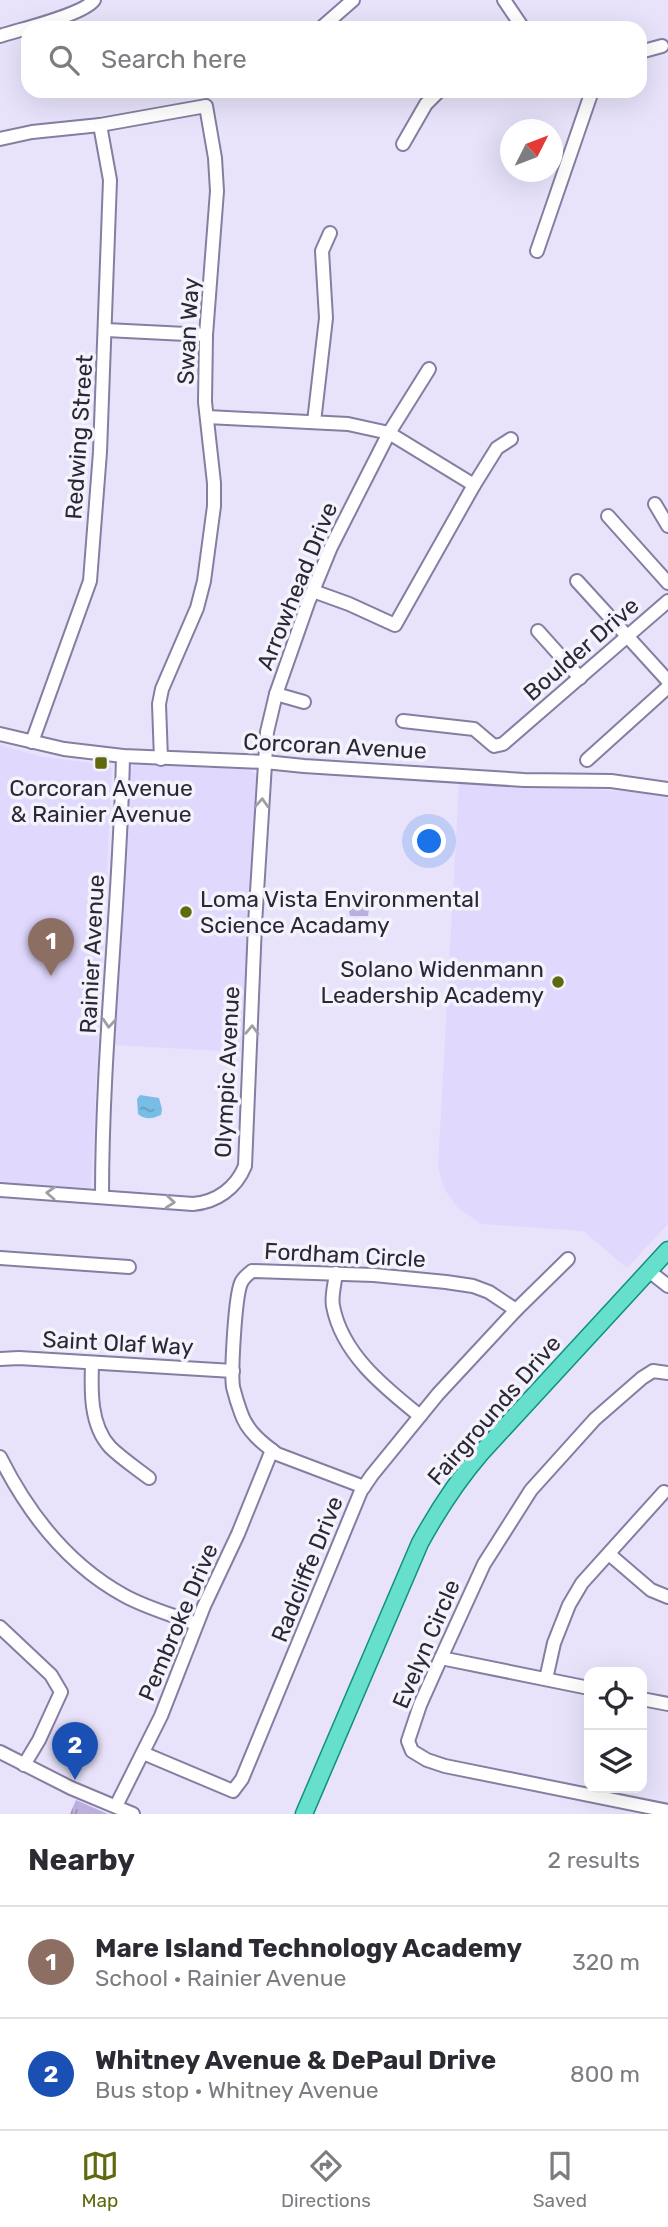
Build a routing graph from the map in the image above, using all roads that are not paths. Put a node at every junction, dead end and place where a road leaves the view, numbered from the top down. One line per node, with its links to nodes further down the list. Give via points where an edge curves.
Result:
1 (94, 0): 4 (street, via 85,8)
2 (353, 0): 5 (street)
3 (504, 0): 6 (street)
4 (47, 21)
5 (329, 21)
6 (515, 21)
7 (21, 29): 8 (street)
8 (0, 36)
9 (662, 46): 10 (street)
10 (647, 50)
11 (432, 98): 15 (street)
12 (590, 98): 17 (street)
13 (100, 125): 14 (street, Swan Way); 18 (street, Redwing Street, via 110,180); 19 (street, Swan Way, via 206,106 217,191)
14 (0, 139)
15 (403, 144)
16 (330, 233): 22 (street, via 322,251 326,318)
17 (537, 251)
18 (106, 330): 19 (street); 42 (street, Redwing Street, via 90,581)
19 (206, 335): 21 (street, Swan Way)
20 (429, 369): 23 (street, Arrowhead Drive)
21 (207, 417): 22 (street); 44 (street, Swan Way, via 214,483 212,527 197,608 162,689)
22 (314, 422): 23 (street)
23 (389, 433): 25 (street); 31 (street, Arrowhead Drive)
24 (511, 439): 25 (street, via 497,448)
25 (474, 485): 31 (street, via 395,625)
26 (655, 504): 28 (street)
27 (608, 516): 30 (street)
28 (668, 527)
29 (577, 581): 34 (street)
30 (668, 583)
31 (313, 591): 38 (street, Arrowhead Drive)
32 (668, 601): 34 (street, Boulder Drive)
33 (538, 631): 35 (street)
34 (627, 636): 35 (street, Boulder Drive); 36 (street)
35 (580, 678): 40 (street, Boulder Drive, via 503,744 494,746 474,729)
36 (668, 681)
37 (668, 687): 45 (street)
38 (276, 694): 39 (street); 46 (street, Arrowhead Drive)
39 (304, 702)
40 (402, 721)
41 (0, 734): 42 (street, Corcoran Avenue)
42 (32, 743): 43 (street, Corcoran Avenue)
43 (123, 757): 44 (street, Corcoran Avenue); 49 (street, Rainier Avenue, one-way to 49)
44 (161, 760): 46 (street, Corcoran Avenue)
45 (587, 760)
46 (265, 762): 47 (street, Corcoran Avenue, via 524,780 611,781); 49 (street, Olympic Avenue, one-way to 46, via 207,1203 232,1186 245,1166)
47 (668, 789)
48 (0, 1190): 49 (street, Olympic Avenue, one-way to 48)
49 (102, 1196)
50 (668, 1250): 54 (main road, Fairgrounds Drive)
51 (0, 1258): 53 (street)
52 (568, 1259): 57 (street, Radcliffe Drive)
53 (129, 1267)
54 (649, 1271): 56 (street); 84 (main road, Fairgrounds Drive, via 466,1470 442,1505 414,1555)
55 (335, 1273): 57 (street, Fordham Circle, via 473,1286); 60 (street, Fordham Circle, via 247,1274 237,1297); 62 (street, via 333,1304 345,1340 377,1379)
56 (668, 1286)
57 (516, 1310): 62 (street, Radcliffe Drive)
58 (0, 1359): 59 (street, Saint Olaf Way)
59 (92, 1364): 60 (street, Saint Olaf Way); 65 (street, via 91,1391 100,1432 110,1447)
60 (233, 1371): 63 (street, Fordham Circle, via 241,1416)
61 (668, 1373): 72 (street, Evelyn Circle, via 653,1371 642,1378 595,1419 531,1490 484,1564)
62 (420, 1416): 66 (street, Radcliffe Drive)
63 (272, 1450): 66 (street, Fordham Circle); 70 (street, Pembroke Drive)
64 (0, 1457): 70 (street, via 37,1521 93,1576 127,1597)
65 (149, 1478)
66 (364, 1487): 78 (street, Radcliffe Drive, via 242,1779 233,1791)
67 (664, 1492): 68 (street)
68 (609, 1554): 69 (street, via 642,1584); 73 (street, via 569,1605)
69 (668, 1597)
70 (196, 1624): 78 (street, Pembroke Drive)
71 (0, 1627): 79 (street, via 51,1675 61,1692)
72 (441, 1658): 73 (street); 81 (street, Evelyn Circle, via 408,1741 412,1751 445,1766)
73 (546, 1679): 74 (street)
74 (584, 1687)
75 (647, 1700): 76 (street)
76 (668, 1704)
77 (0, 1752): 79 (street)
78 (143, 1753): 80 (street, Pembroke Drive)
79 (24, 1765): 80 (street)
80 (116, 1806): 83 (street)
81 (630, 1809): 82 (street, Evelyn Circle)
82 (668, 1811)
83 (133, 1814)
84 (304, 1814)

